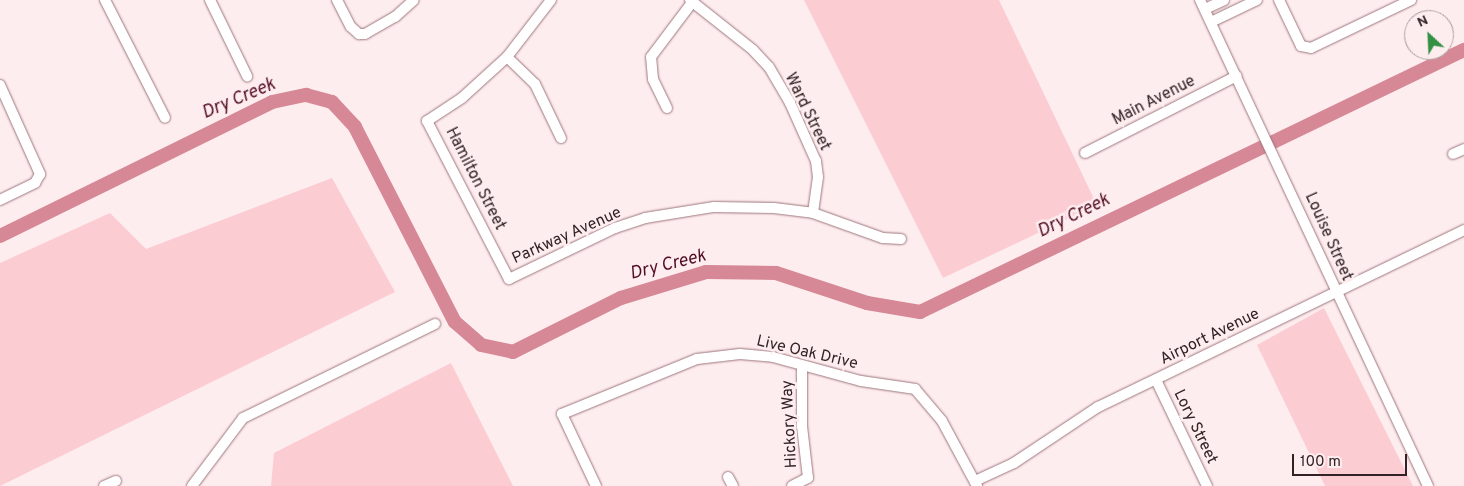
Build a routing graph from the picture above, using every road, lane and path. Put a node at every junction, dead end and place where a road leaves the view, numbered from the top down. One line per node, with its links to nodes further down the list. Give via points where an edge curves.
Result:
1 (105, 0): 19 (street)
2 (210, 0): 15 (street)
3 (337, 0): 4 (street, via 351,27 359,34 366,34 395,17)
4 (414, 0)
5 (551, 0): 14 (street)
6 (1224, 0): 12 (street)
7 (1256, 0): 13 (street)
8 (1279, 0): 11 (street, via 1301,46 1305,48 1311,48)
9 (1412, 0): 11 (street)
10 (692, 1): 18 (street, via 651,57 653,78); 25 (street, Ward Street, via 753,50 769,67 790,103 816,161 818,178)
11 (1392, 4)
12 (1202, 5): 13 (street, Louise Street)
13 (1211, 22): 16 (street, Louise Street)
14 (507, 57): 20 (street, via 535,84); 28 (street, Hamilton Street, via 462,98 427,120)
15 (247, 76)
16 (1237, 76): 22 (street, Main Avenue); 29 (street, Louise Street)
17 (0, 85): 24 (street, via 40,174 35,183)
18 (667, 108)
19 (165, 118)
20 (561, 138)
21 (1464, 149): 23 (street)
22 (1085, 153)
23 (1453, 154)
24 (0, 200)
25 (813, 213): 27 (street, Parkway Avenue, via 884,238); 28 (street, Parkway Avenue, via 733,206 645,218 615,228)
26 (1464, 230): 29 (street, Airport Avenue)
27 (901, 239)
28 (509, 279)
29 (1337, 292): 32 (street, Airport Avenue); 40 (street, Louise Street)
30 (435, 324): 36 (street, via 244,418)
31 (802, 367): 34 (street, Live Oak Drive, via 915,389 942,421); 37 (street, Live Oak Drive, via 773,357 740,354 697,359 562,414); 38 (street, Hickory Way, via 802,426 808,478)
32 (1156, 380): 34 (street, Airport Avenue, via 1098,407 1014,463); 39 (street, Lory Street)
33 (116, 480): 35 (street)
34 (976, 484)
35 (104, 486)
36 (192, 486)
37 (596, 486)
38 (792, 486)
39 (1207, 486)
40 (1428, 486)

